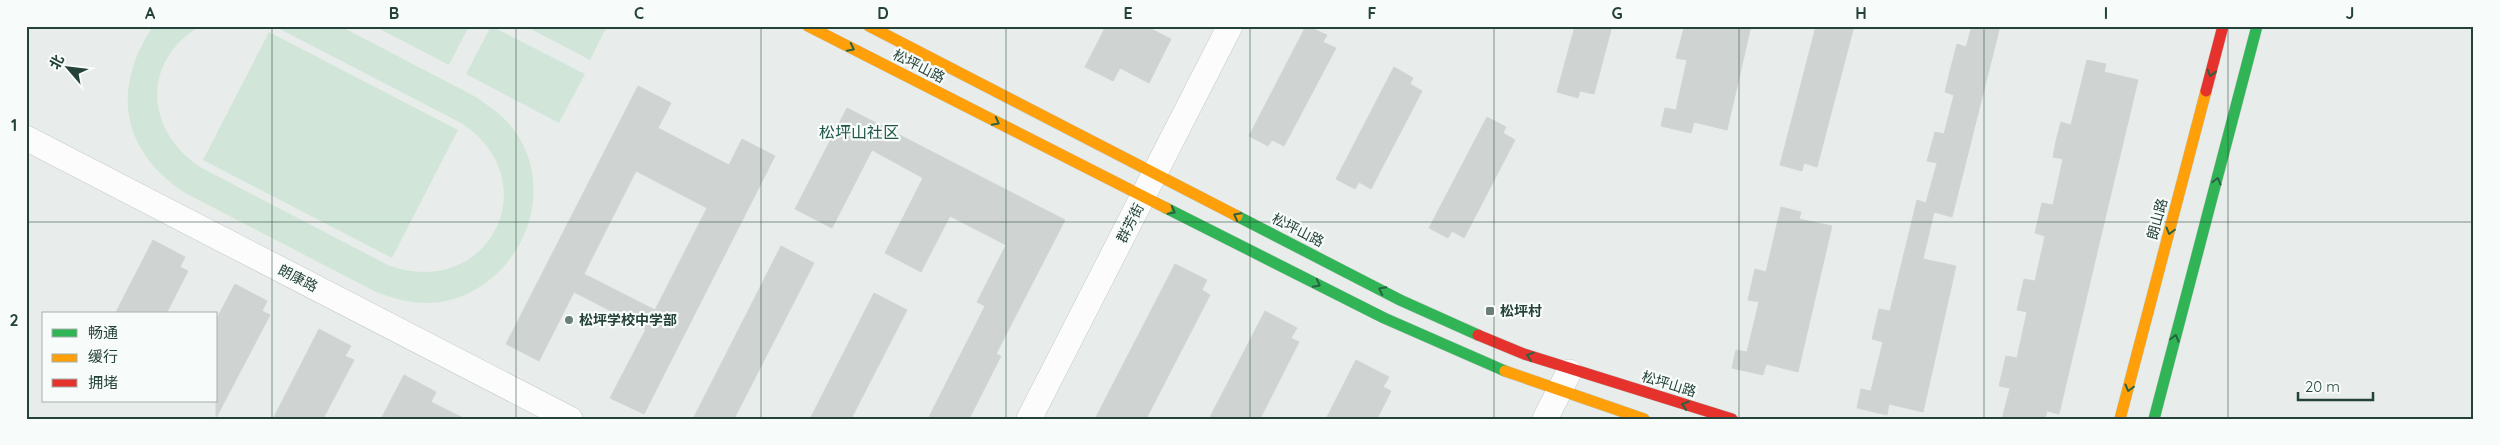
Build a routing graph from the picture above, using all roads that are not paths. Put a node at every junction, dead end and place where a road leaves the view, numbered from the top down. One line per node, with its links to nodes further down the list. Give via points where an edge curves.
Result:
1 (808, 26): 8 (street, 松坪山路, one-way to 8)
2 (869, 26): 7 (street, 松坪山路)
3 (1230, 26): 7 (street, 群芳街)
4 (2223, 26): 15 (street, 朗山路, one-way to 15)
5 (2257, 26): 16 (street, one-way to 5)
6 (26, 138): 10 (street, 朗康路)
7 (1155, 174): 8 (street, 群芳街); 9 (street, 松坪山路, one-way to 7, via 1416,308)
8 (1143, 196): 9 (street, 松坪山路, one-way to 9, via 1452,351); 11 (street, 群芳街)
9 (1565, 380): 12 (street); 13 (street, 松坪山路); 14 (street, 松坪山路, one-way to 9)
10 (570, 419)
11 (1029, 419)
12 (1545, 419)
13 (1644, 419)
14 (1732, 419)
15 (2120, 419)
16 (2154, 419)

